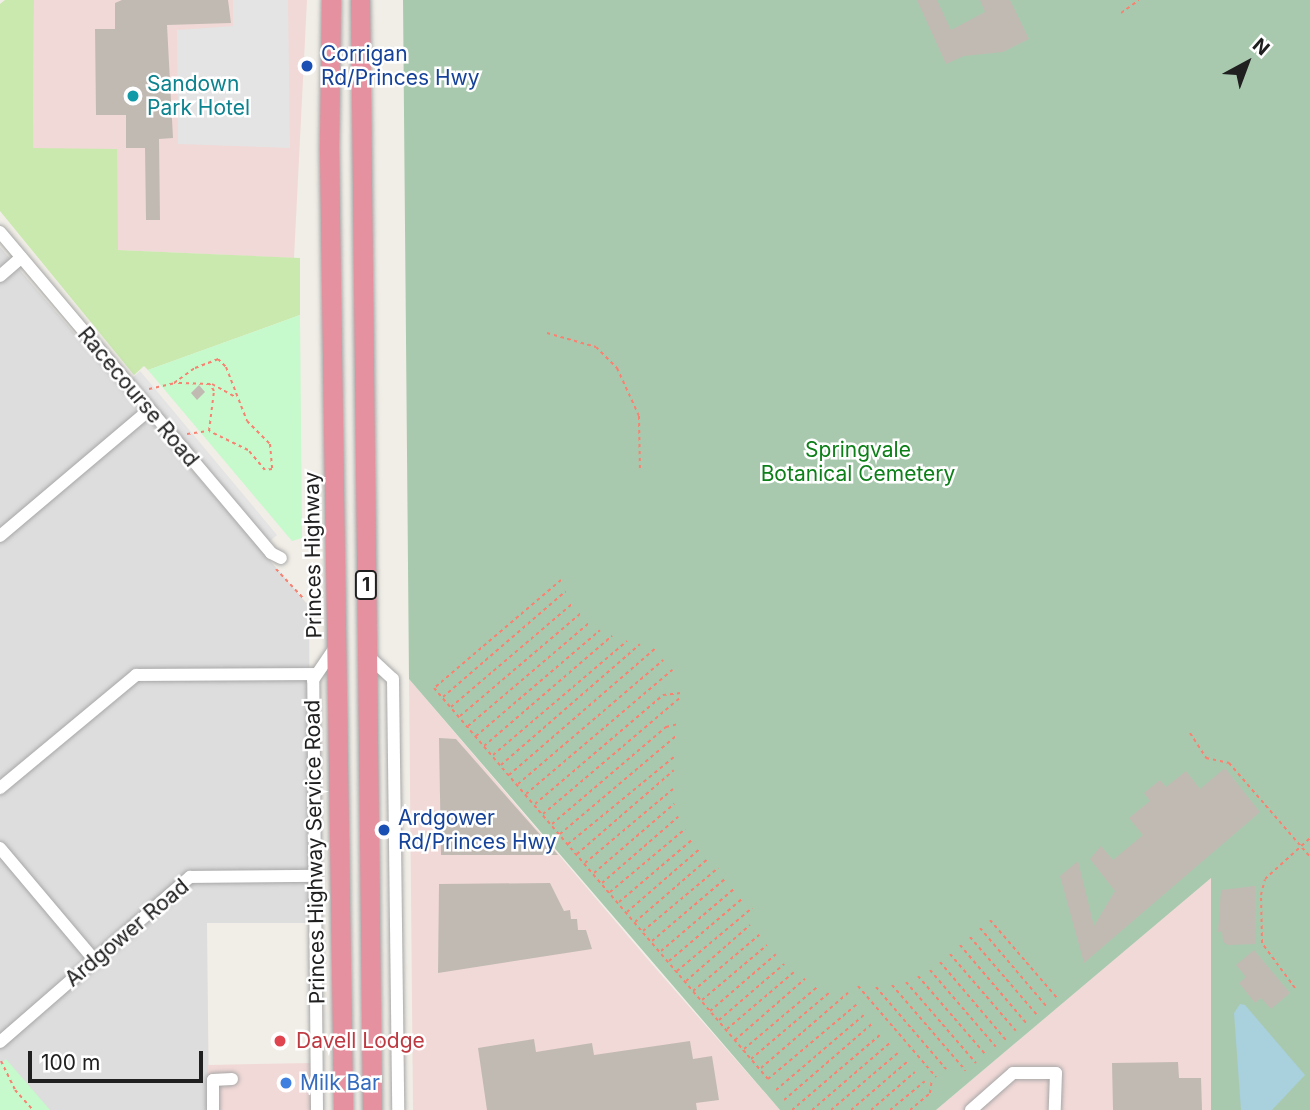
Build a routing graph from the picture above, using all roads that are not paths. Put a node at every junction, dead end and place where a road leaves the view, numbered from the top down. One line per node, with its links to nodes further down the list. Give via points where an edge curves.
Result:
1 (331, 0): 9 (highway, Princes Highway / 1)
2 (360, 0): 10 (highway, 1)
3 (0, 232): 4 (street, Racecourse Road)
4 (21, 258): 5 (street); 6 (street, Racecourse Road)
5 (0, 276)
6 (149, 410): 7 (street); 8 (street, Racecourse Road)
7 (0, 536)
8 (276, 560)
9 (337, 644): 11 (street, Princes Highway Service Road); 20 (highway, Princes Highway / 1)
10 (367, 655): 21 (highway, 1); 22 (street, via 393,679)
11 (314, 674): 12 (street, via 136,676); 14 (street, Princes Highway Service Road)
12 (0, 788)
13 (0, 848): 15 (street)
14 (316, 876): 15 (street, Ardgower Road, via 190,877); 19 (street, Princes Highway Service Road)
15 (95, 961): 16 (street, Ardgower Road)
16 (0, 1042)
17 (232, 1079): 18 (street, via 213,1080)
18 (213, 1110)
19 (317, 1110)
20 (343, 1110)
21 (372, 1110)
22 (398, 1110)
23 (971, 1110): 24 (street, via 1013,1073 1056,1073)
24 (1055, 1110)

